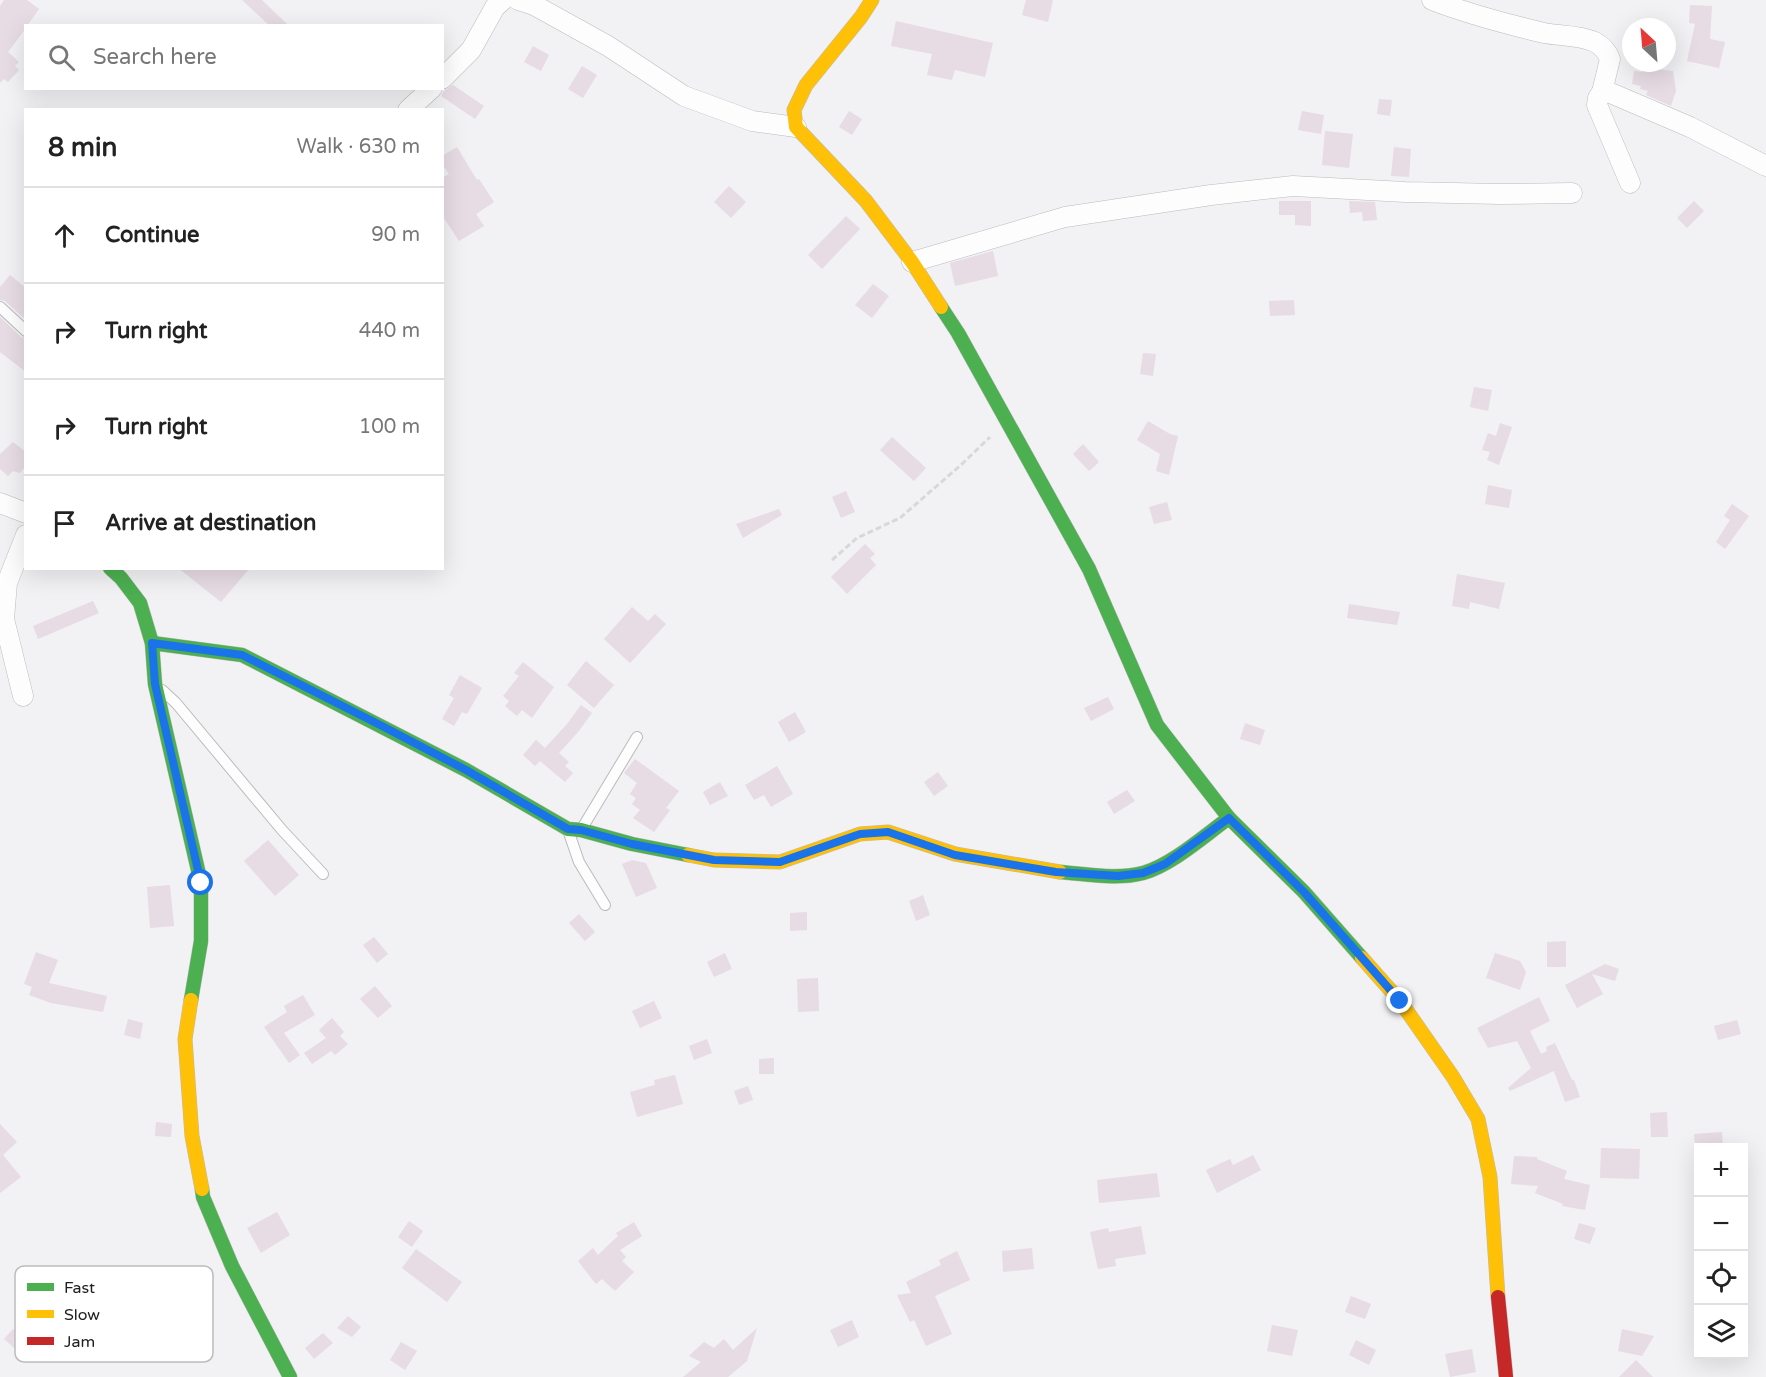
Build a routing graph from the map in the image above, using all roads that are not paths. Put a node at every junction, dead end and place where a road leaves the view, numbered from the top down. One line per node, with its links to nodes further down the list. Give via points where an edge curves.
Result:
1 (503, 0): 5 (street, via 471,50)
2 (518, 0): 9 (street, via 608,46 684,96 752,121)
3 (872, 0): 9 (street, via 806,85 794,110)
4 (1432, 0): 7 (street, via 1497,21 1597,43 1610,59)
5 (444, 77)
6 (430, 90): 8 (street)
7 (1602, 92): 10 (street, via 1690,127); 11 (street, via 1597,105)
8 (410, 108)
9 (796, 127): 13 (street, via 866,201)
10 (1766, 166)
11 (1630, 183)
12 (1572, 193): 13 (street, via 1405,192 1293,186 1065,217)
13 (912, 262): 24 (street, via 958,333 1089,569 1157,725)
14 (0, 307): 15 (lane)
15 (24, 329)
16 (0, 503): 17 (street)
17 (24, 512)
18 (24, 540): 22 (street, via 7,583 4,619)
19 (112, 570): 20 (street, via 140,603)
20 (152, 643): 21 (street); 25 (street, via 242,655)
21 (155, 684): 26 (lane, via 176,703); 28 (street, via 201,883 201,941 185,1040 192,1136 203,1197 232,1266)
22 (24, 696)
23 (637, 737): 25 (lane)
24 (1229, 818): 25 (street, via 1165,864 1143,873 1118,876 1056,872 955,855 888,832 860,834 780,862 714,860); 29 (street, via 1304,892 1400,1001 1478,1119 1490,1177)
25 (574, 830): 27 (lane, via 579,862)
26 (323, 874)
27 (605, 905)
28 (290, 1377)
29 (1506, 1377)

